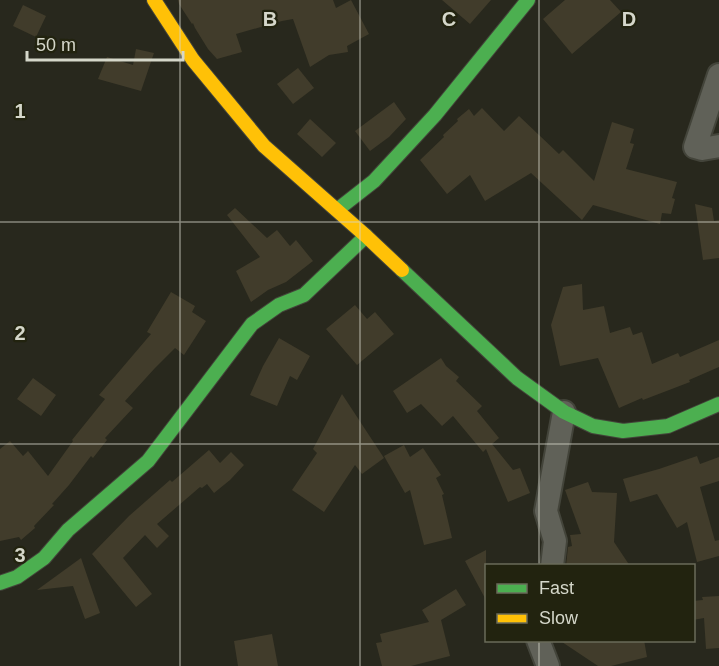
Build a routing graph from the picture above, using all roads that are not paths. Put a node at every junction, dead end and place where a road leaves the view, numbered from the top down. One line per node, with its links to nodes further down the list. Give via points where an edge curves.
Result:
1 (154, 0): 5 (street, via 193,60 264,146)
2 (528, 0): 5 (street, via 435,115 374,181)
3 (719, 75): 4 (street, via 695,147)
4 (719, 146)
5 (337, 210): 6 (street)
6 (366, 236): 8 (street, via 517,378); 10 (street, via 304,295 279,305 252,324 148,460 68,530 44,558 17,577)
7 (719, 404): 8 (street, via 668,426 623,431 593,426)
8 (564, 412): 9 (street, via 546,511 555,540)
9 (552, 564)
10 (0, 583)
11 (539, 642): 12 (street)
12 (548, 666)

